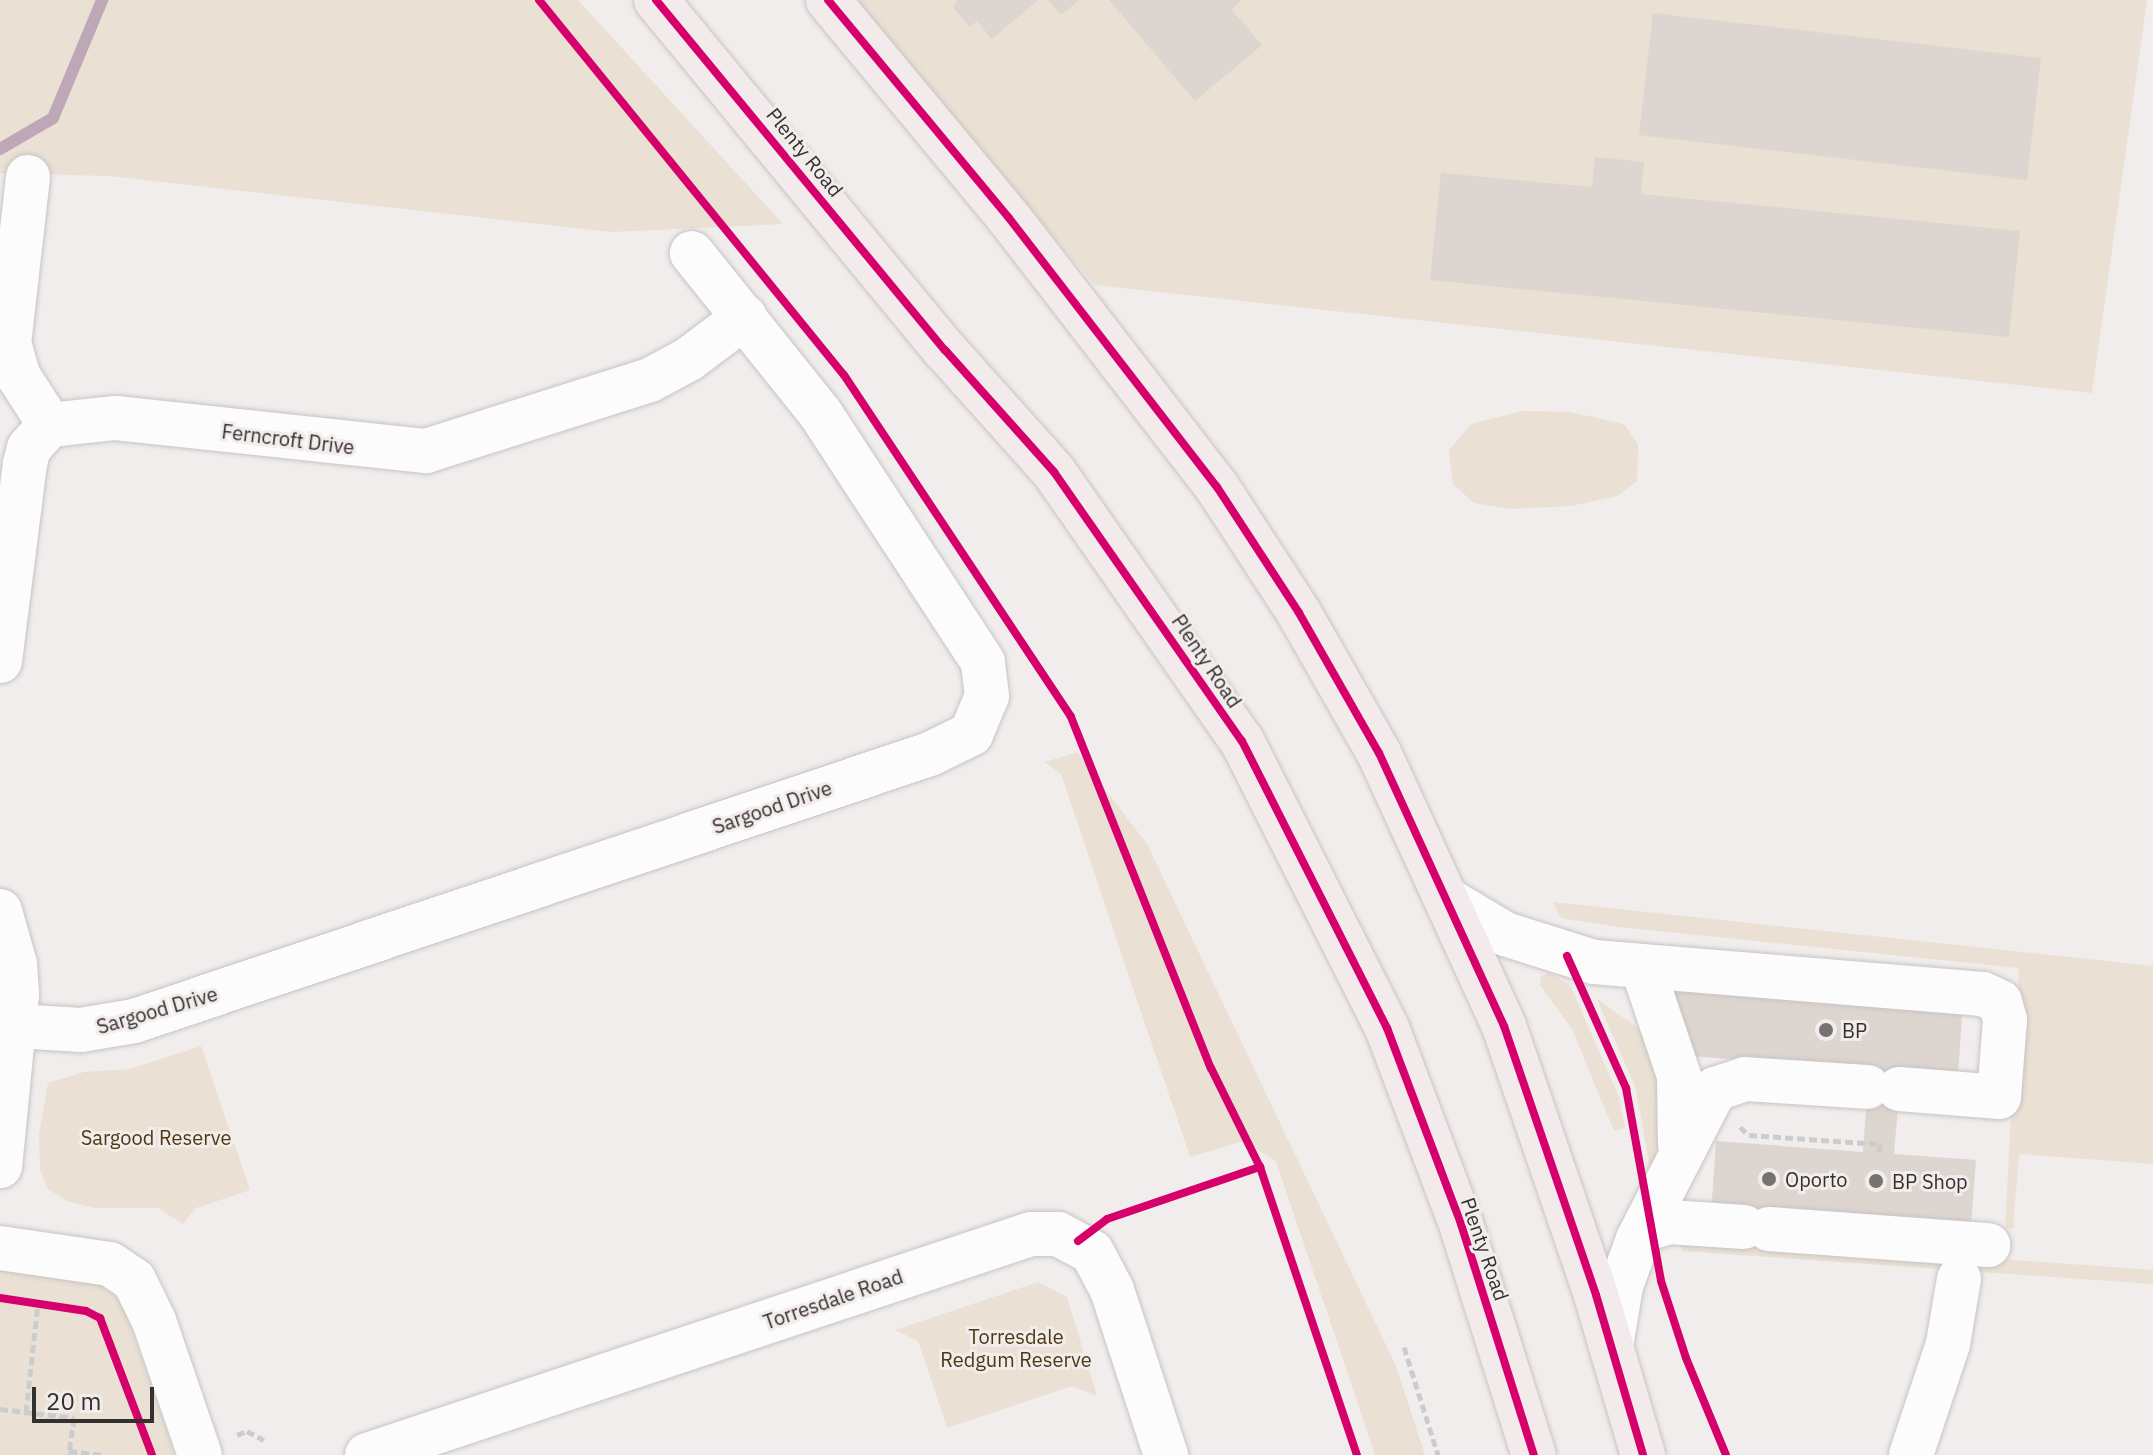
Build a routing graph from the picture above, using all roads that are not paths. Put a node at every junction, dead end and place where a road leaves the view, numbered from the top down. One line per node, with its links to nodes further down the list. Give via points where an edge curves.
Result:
1 (656, 0): 23 (highway, Plenty Road, via 945,350 1054,472 1242,741 1387,1028 1461,1224)
2 (828, 0): 8 (highway, via 1009,218 1217,487 1299,613 1379,753)
3 (28, 177): 6 (street, via 9,343 19,377)
4 (692, 253): 5 (street, Sargood Drive)
5 (745, 317): 6 (street, Ferncroft Drive, via 650,380 426,451 116,418); 11 (street, Sargood Drive, via 820,413 983,662 987,696 971,734 930,754 134,1021 81,1030)
6 (50, 425): 7 (street, via 29,448 25,464)
7 (0, 661)
8 (1450, 901): 10 (street, via 1535,946); 18 (highway, via 1509,1040)
9 (0, 911): 11 (street, via 15,964)
10 (1643, 969): 13 (street, via 1679,1076 1682,1131); 13 (street, via 1989,995 2004,1014 1999,1097 1732,1080 1715,1089)
11 (16, 1026): 12 (street)
12 (0, 1166)
13 (1675, 1166): 14 (street)
14 (1643, 1230): 15 (street, via 1669,1222); 18 (street, via 1621,1286)
15 (1988, 1245)
16 (0, 1248): 20 (street, via 110,1264 134,1280 154,1321)
17 (1959, 1279): 19 (street, via 1948,1344)
18 (1611, 1346): 24 (highway)
19 (1908, 1450)
20 (200, 1455)
21 (367, 1455): 22 (street, Torresdale Road, via 1031,1234 1058,1234 1092,1252 1112,1290)
22 (1166, 1455)
23 (1534, 1455)
24 (1643, 1455)

